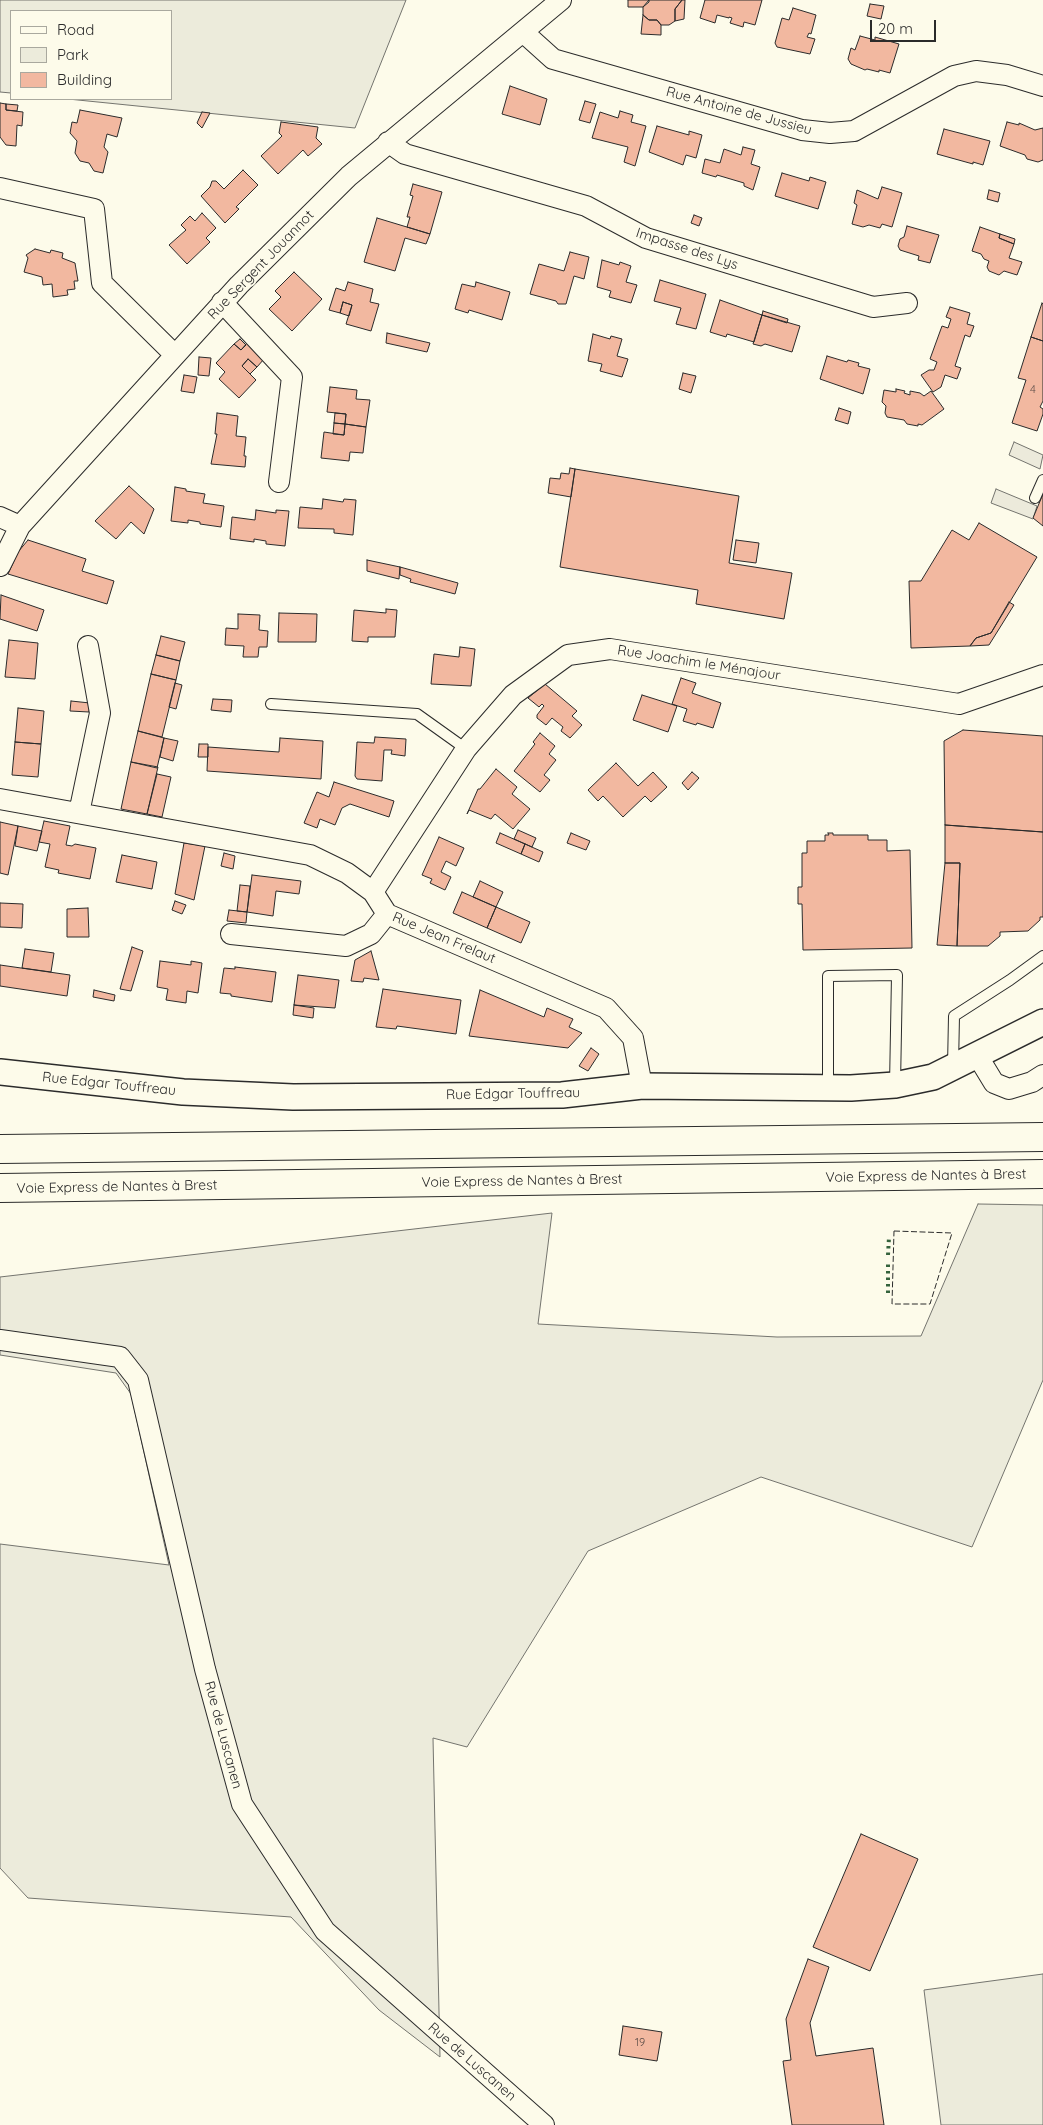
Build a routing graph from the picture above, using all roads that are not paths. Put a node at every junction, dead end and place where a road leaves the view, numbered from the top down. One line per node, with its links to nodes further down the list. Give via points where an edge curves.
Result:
1 (561, 0): 2 (street, Rue Sergent Jouannot)
2 (523, 32): 3 (street, Rue Antoine de Jussieu, via 553,59 802,130 854,131 954,76 976,71 1007,75); 4 (street, Rue Sergent Jouannot)
3 (1043, 86)
4 (388, 142): 6 (street, Rue Sergent Jouannot, via 349,176); 7 (street, Impasse des Lys, via 405,154 586,206 646,238 873,307)
5 (0, 188): 8 (street, via 94,209 102,283)
6 (222, 302): 8 (street, Rue Sergent Jouannot); 10 (street, via 292,377)
7 (907, 303)
8 (175, 355): 13 (street, Rue Sergent Jouannot)
9 (1043, 480): 11 (lane)
10 (279, 482)
11 (1034, 498)
12 (0, 516): 13 (street)
13 (20, 526): 14 (street, Rue Sergent Jouannot)
14 (0, 566)
15 (88, 646): 20 (street, via 100,713)
16 (1043, 675): 18 (street, Rue Joachim le Ménajour, via 959,704 610,649 568,655 513,694)
17 (271, 704): 18 (lane, via 417,714)
18 (466, 749): 21 (street, Rue Joachim le Ménajour)
19 (0, 799): 20 (street, Rue Jean Frelaut)
20 (79, 813): 21 (street, Rue Jean Frelaut, via 310,855 347,873)
21 (373, 892): 22 (street, Rue Jean Frelaut)
22 (387, 914): 23 (street, via 371,934 346,946); 31 (street, Rue Jean Frelaut, via 606,1008 633,1038)
23 (231, 934)
24 (1043, 956): 27 (lane, via 954,1016)
25 (1043, 1022): 26 (street, Rue Edgar Touffreau)
26 (977, 1055): 27 (street, Rue Edgar Touffreau); 29 (street, via 994,1083 1009,1088 1032,1082)
27 (953, 1067): 30 (street, Rue Edgar Touffreau, via 933,1077)
28 (0, 1072): 31 (street, Rue Edgar Touffreau, via 183,1092 293,1097 562,1095)
29 (1043, 1075)
30 (895, 1085): 32 (street, Rue Edgar Touffreau); 32 (lane, via 897,975 828,976)
31 (642, 1086): 32 (street, Rue Edgar Touffreau)
32 (828, 1087)
33 (1043, 1137): 34 (highway)
34 (0, 1148)
35 (1043, 1174): 36 (highway, Voie Express de Nantes à Brest)
36 (0, 1188)
37 (0, 1340): 38 (street, Rue de Luscanen, via 120,1357 138,1380 205,1669 242,1804 325,1931)
38 (544, 2125)

